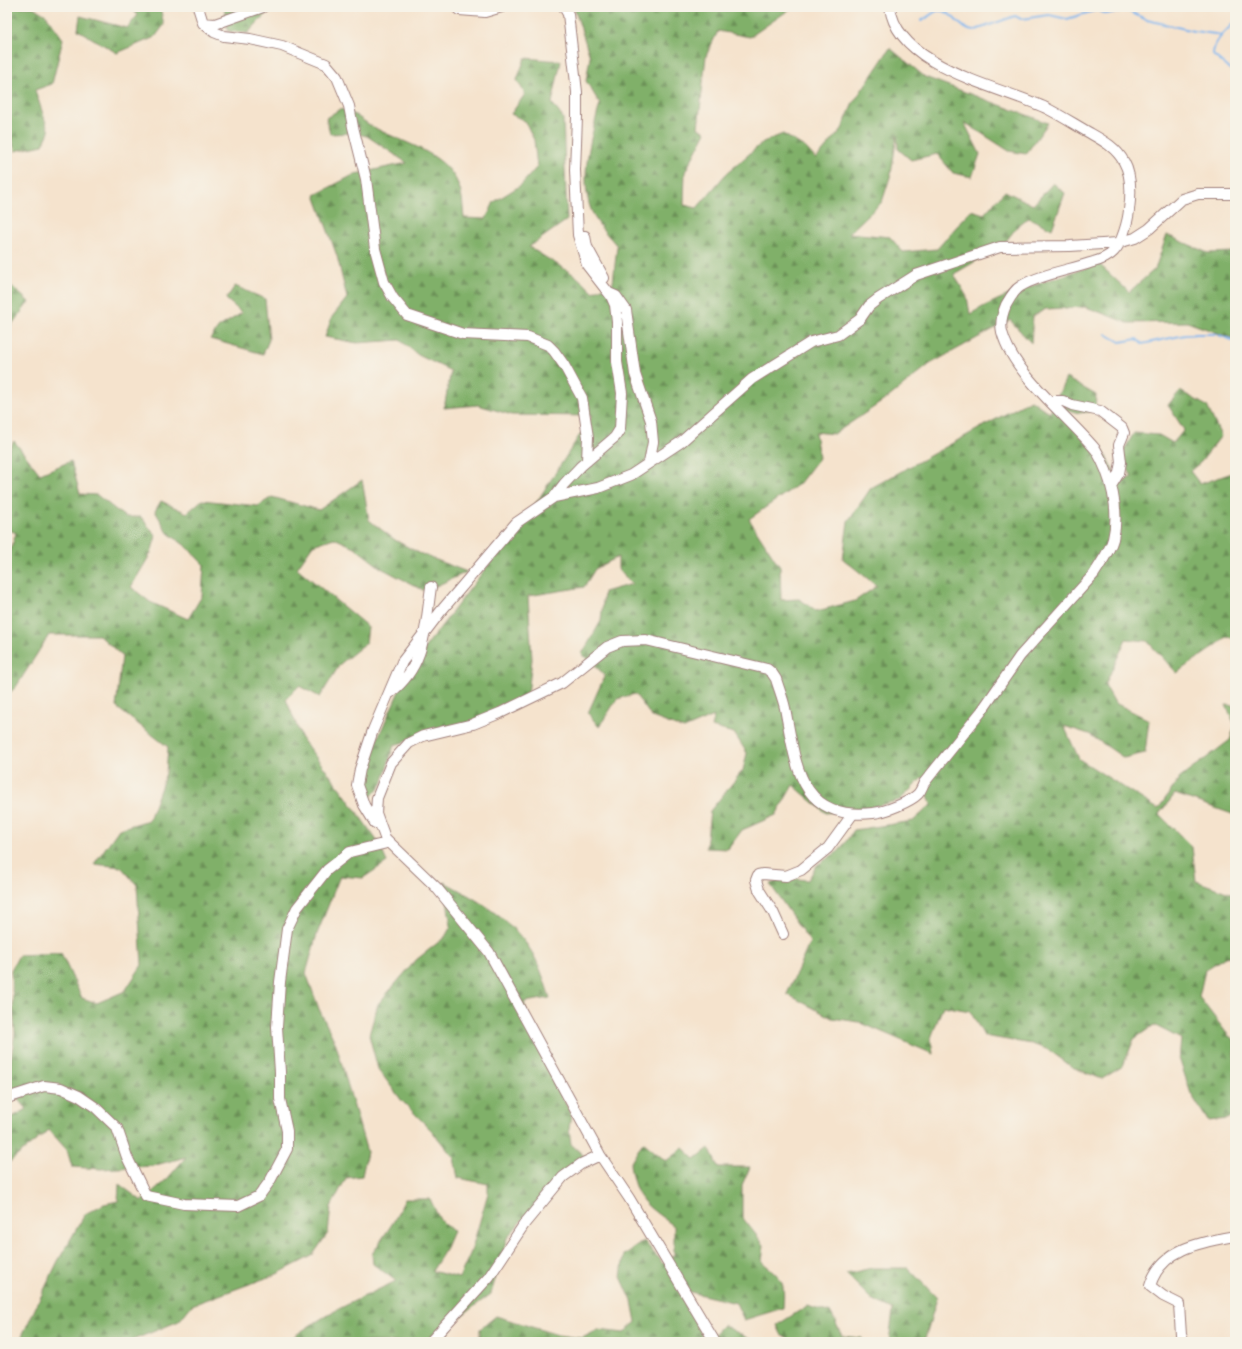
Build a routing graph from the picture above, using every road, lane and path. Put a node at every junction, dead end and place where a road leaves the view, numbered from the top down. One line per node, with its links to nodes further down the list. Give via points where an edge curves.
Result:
1 (198, 7): 7 (street)
2 (263, 7): 7 (street, via 215,24)
3 (456, 7): 4 (street, via 459,10 485,12)
4 (502, 7)
5 (890, 7): 9 (street, via 902,34 940,66 1046,108 1112,147 1125,164 1130,181 1129,216)
6 (567, 9): 10 (street, via 577,92 574,170 578,235 587,265)
7 (203, 22): 12 (street, via 214,32 224,36 250,38 282,46 326,64 332,69 349,106 366,179 374,249 384,282 393,298 407,315 463,334 528,337 548,345 564,365 582,398 588,437)
8 (1235, 194): 9 (street, via 1198,194 1182,199 1149,229 1135,238)
9 (1118, 243): 11 (street, via 1114,251 1099,261 1019,286 1005,308 1001,330 1006,342 1015,358); 13 (street, via 1000,247 916,275 878,299 869,306 860,319 838,335 811,342 752,378 681,442)
10 (612, 295): 12 (street, via 617,322 617,362 622,393 620,429 608,444); 13 (street, via 626,310 635,374 650,415 653,442)
11 (1050, 401): 14 (street, via 1096,450); 14 (street, via 1064,401 1100,411 1122,428 1124,433 1119,445 1119,473)
12 (587, 461): 15 (street)
13 (649, 463): 15 (street, via 630,475 598,488)
14 (1111, 486): 18 (street, via 1115,517 1113,541 1094,574 1020,656 918,794 892,808)
15 (554, 497): 17 (street, via 516,523 441,611)
16 (431, 587): 17 (street)
17 (422, 638): 19 (street, via 402,662 373,730 357,785 364,805)
18 (852, 815): 19 (street, via 819,803 804,785 776,679 772,673 755,666 664,644 631,639 603,649 562,683 500,713 473,724 423,736 409,743 391,763 377,798 376,813); 20 (street, via 828,848 801,870 786,876 758,876 756,880 759,890)
19 (388, 843): 21 (street, via 350,852 327,870 297,908 289,924 276,1027 280,1099 287,1131 287,1149 279,1167 259,1196 238,1206 184,1204 146,1196 127,1157 117,1128 95,1107 61,1088 44,1086); 22 (street, via 436,887 490,952)
20 (784, 934)
21 (7, 1098)
22 (600, 1155): 24 (street, via 563,1177 526,1223 489,1277); 25 (street, via 629,1198)
23 (1235, 1236): 26 (street, via 1187,1246 1165,1261 1152,1280 1150,1286 1179,1304 1181,1335)
24 (430, 1342)
25 (715, 1342)
26 (1184, 1342)

